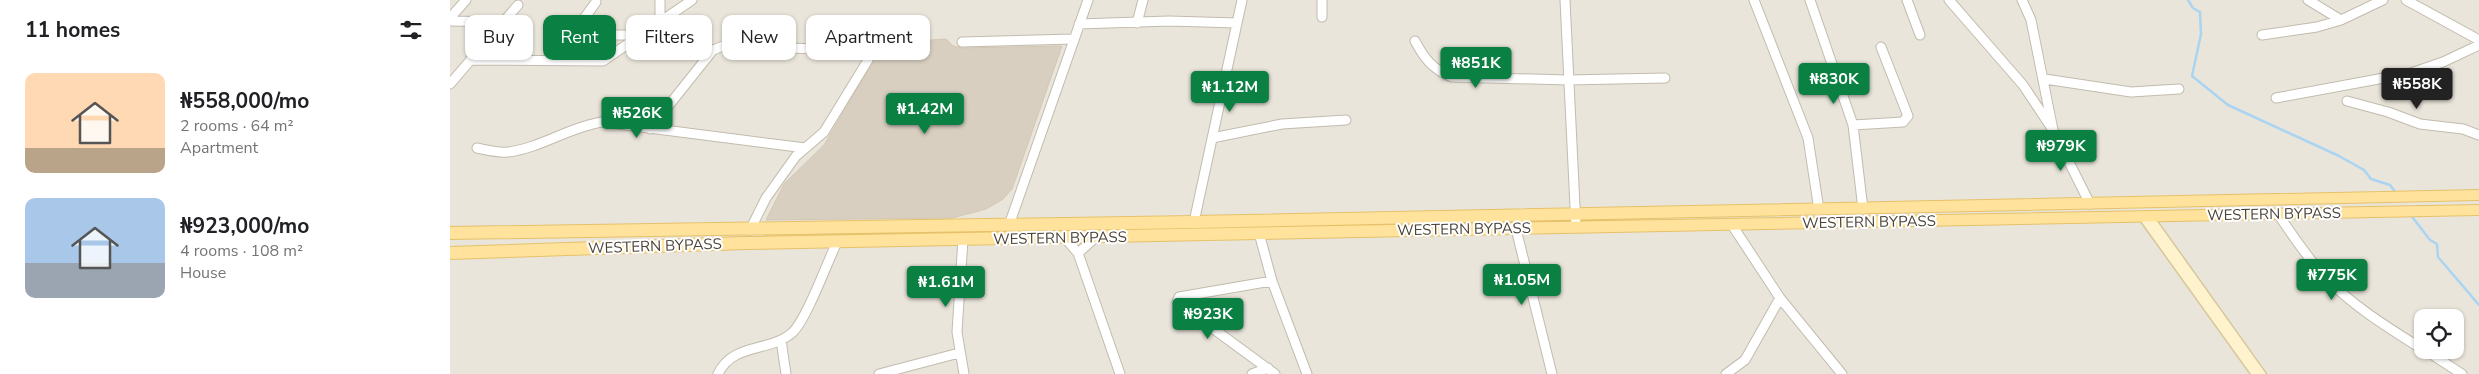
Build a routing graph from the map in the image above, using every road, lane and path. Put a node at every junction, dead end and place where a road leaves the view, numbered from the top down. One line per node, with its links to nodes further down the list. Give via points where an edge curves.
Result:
1 (466, 0): 23 (street)
2 (660, 0): 20 (street)
3 (692, 0): 21 (street)
4 (1088, 0): 28 (street)
5 (1143, 0): 26 (street)
6 (1242, 0): 27 (street)
7 (1322, 0): 22 (street)
8 (1565, 0): 42 (street)
9 (1754, 0): 58 (street, via 1808,138)
10 (1810, 0): 48 (street)
11 (1907, 0): 30 (street)
12 (1949, 0): 50 (street, via 2023,85)
13 (2022, 0): 41 (street, via 2031,20)
14 (2308, 0): 24 (street)
15 (2383, 0): 24 (street)
16 (2406, 0): 33 (street)
17 (596, 2): 29 (street, via 572,34)
18 (518, 5): 19 (street)
19 (510, 15)
20 (660, 15)
21 (669, 15)
22 (1322, 17)
23 (450, 20): 25 (street)
24 (2341, 20): 31 (street)
25 (465, 21)
26 (1137, 23): 27 (street); 28 (street)
27 (1237, 23): 52 (street)
28 (1079, 24): 32 (street)
29 (626, 35)
30 (1920, 35)
31 (2262, 35)
32 (1074, 39): 35 (street); 65 (street)
33 (2479, 40)
34 (1415, 41): 42 (street, via 1427,63 1452,77)
35 (962, 42)
36 (626, 45): 39 (street, via 599,62)
37 (2479, 45): 45 (street, via 2411,73)
38 (1881, 47): 48 (street, via 1908,116 1902,122)
39 (470, 60): 43 (street)
40 (1666, 78): 42 (street)
41 (2045, 79): 44 (street, via 2131,92); 50 (street)
42 (1568, 80): 62 (street)
43 (450, 84)
44 (2179, 89)
45 (2276, 98)
46 (2347, 101): 51 (street, via 2420,124 2463,128)
47 (1346, 120): 52 (street, via 1282,124)
48 (1853, 125): 57 (street)
49 (650, 129): 53 (street, via 588,123 509,152); 54 (street); 54 (street, via 713,50 723,46 845,49 865,54 868,60 854,86 824,132)
50 (2053, 130): 56 (street)
51 (2479, 135)
52 (1212, 138): 63 (street)
53 (477, 148)
54 (805, 148): 67 (street, via 766,198)
55 (2479, 195): 56 (main road, WESTERN BYPASS)
56 (2090, 204): 57 (main road, WESTERN BYPASS)
57 (1863, 209): 58 (main road, WESTERN BYPASS)
58 (1819, 210): 62 (main road, WESTERN BYPASS)
59 (2479, 210): 60 (main road, WESTERN BYPASS)
60 (2278, 214): 61 (main road, WESTERN BYPASS); 79 (street, via 2335,287)
61 (2146, 217): 64 (main road, WESTERN BYPASS); 83 (street)
62 (1575, 221): 63 (main road, WESTERN BYPASS); 64 (main road, WESTERN BYPASS); 66 (main road, WESTERN BYPASS)
63 (1194, 222): 65 (main road, WESTERN BYPASS)
64 (1732, 224): 77 (street)
65 (1009, 225): 67 (main road, WESTERN BYPASS)
66 (1516, 229): 69 (main road, WESTERN BYPASS); 91 (street)
67 (750, 230): 68 (main road, WESTERN BYPASS)
68 (450, 233)
69 (1259, 233): 71 (main road, WESTERN BYPASS); 76 (street)
70 (1065, 238): 71 (main road, WESTERN BYPASS); 72 (main road, WESTERN BYPASS); 75 (street)
71 (1095, 238): 75 (street)
72 (963, 239): 73 (main road, WESTERN BYPASS); 80 (street, via 957,332)
73 (837, 242): 74 (main road, WESTERN BYPASS); 78 (street, via 799,324)
74 (450, 253)
75 (1078, 253): 88 (street)
76 (1272, 282): 82 (street, via 1179,297 1177,302); 90 (street)
77 (1780, 298): 92 (street, via 1745,360); 93 (street)
78 (781, 340): 84 (street, via 733,354 725,359); 85 (street)
79 (2414, 342)
80 (959, 353): 86 (street); 87 (street)
81 (2439, 359): 94 (street)
82 (1271, 371): 89 (street)
83 (2256, 373)
84 (718, 374)
85 (786, 374)
86 (879, 374)
87 (964, 374)
88 (1120, 374)
89 (1252, 374)
90 (1307, 374)
91 (1552, 374)
92 (1729, 374)
93 (1842, 374)
94 (2462, 374)

